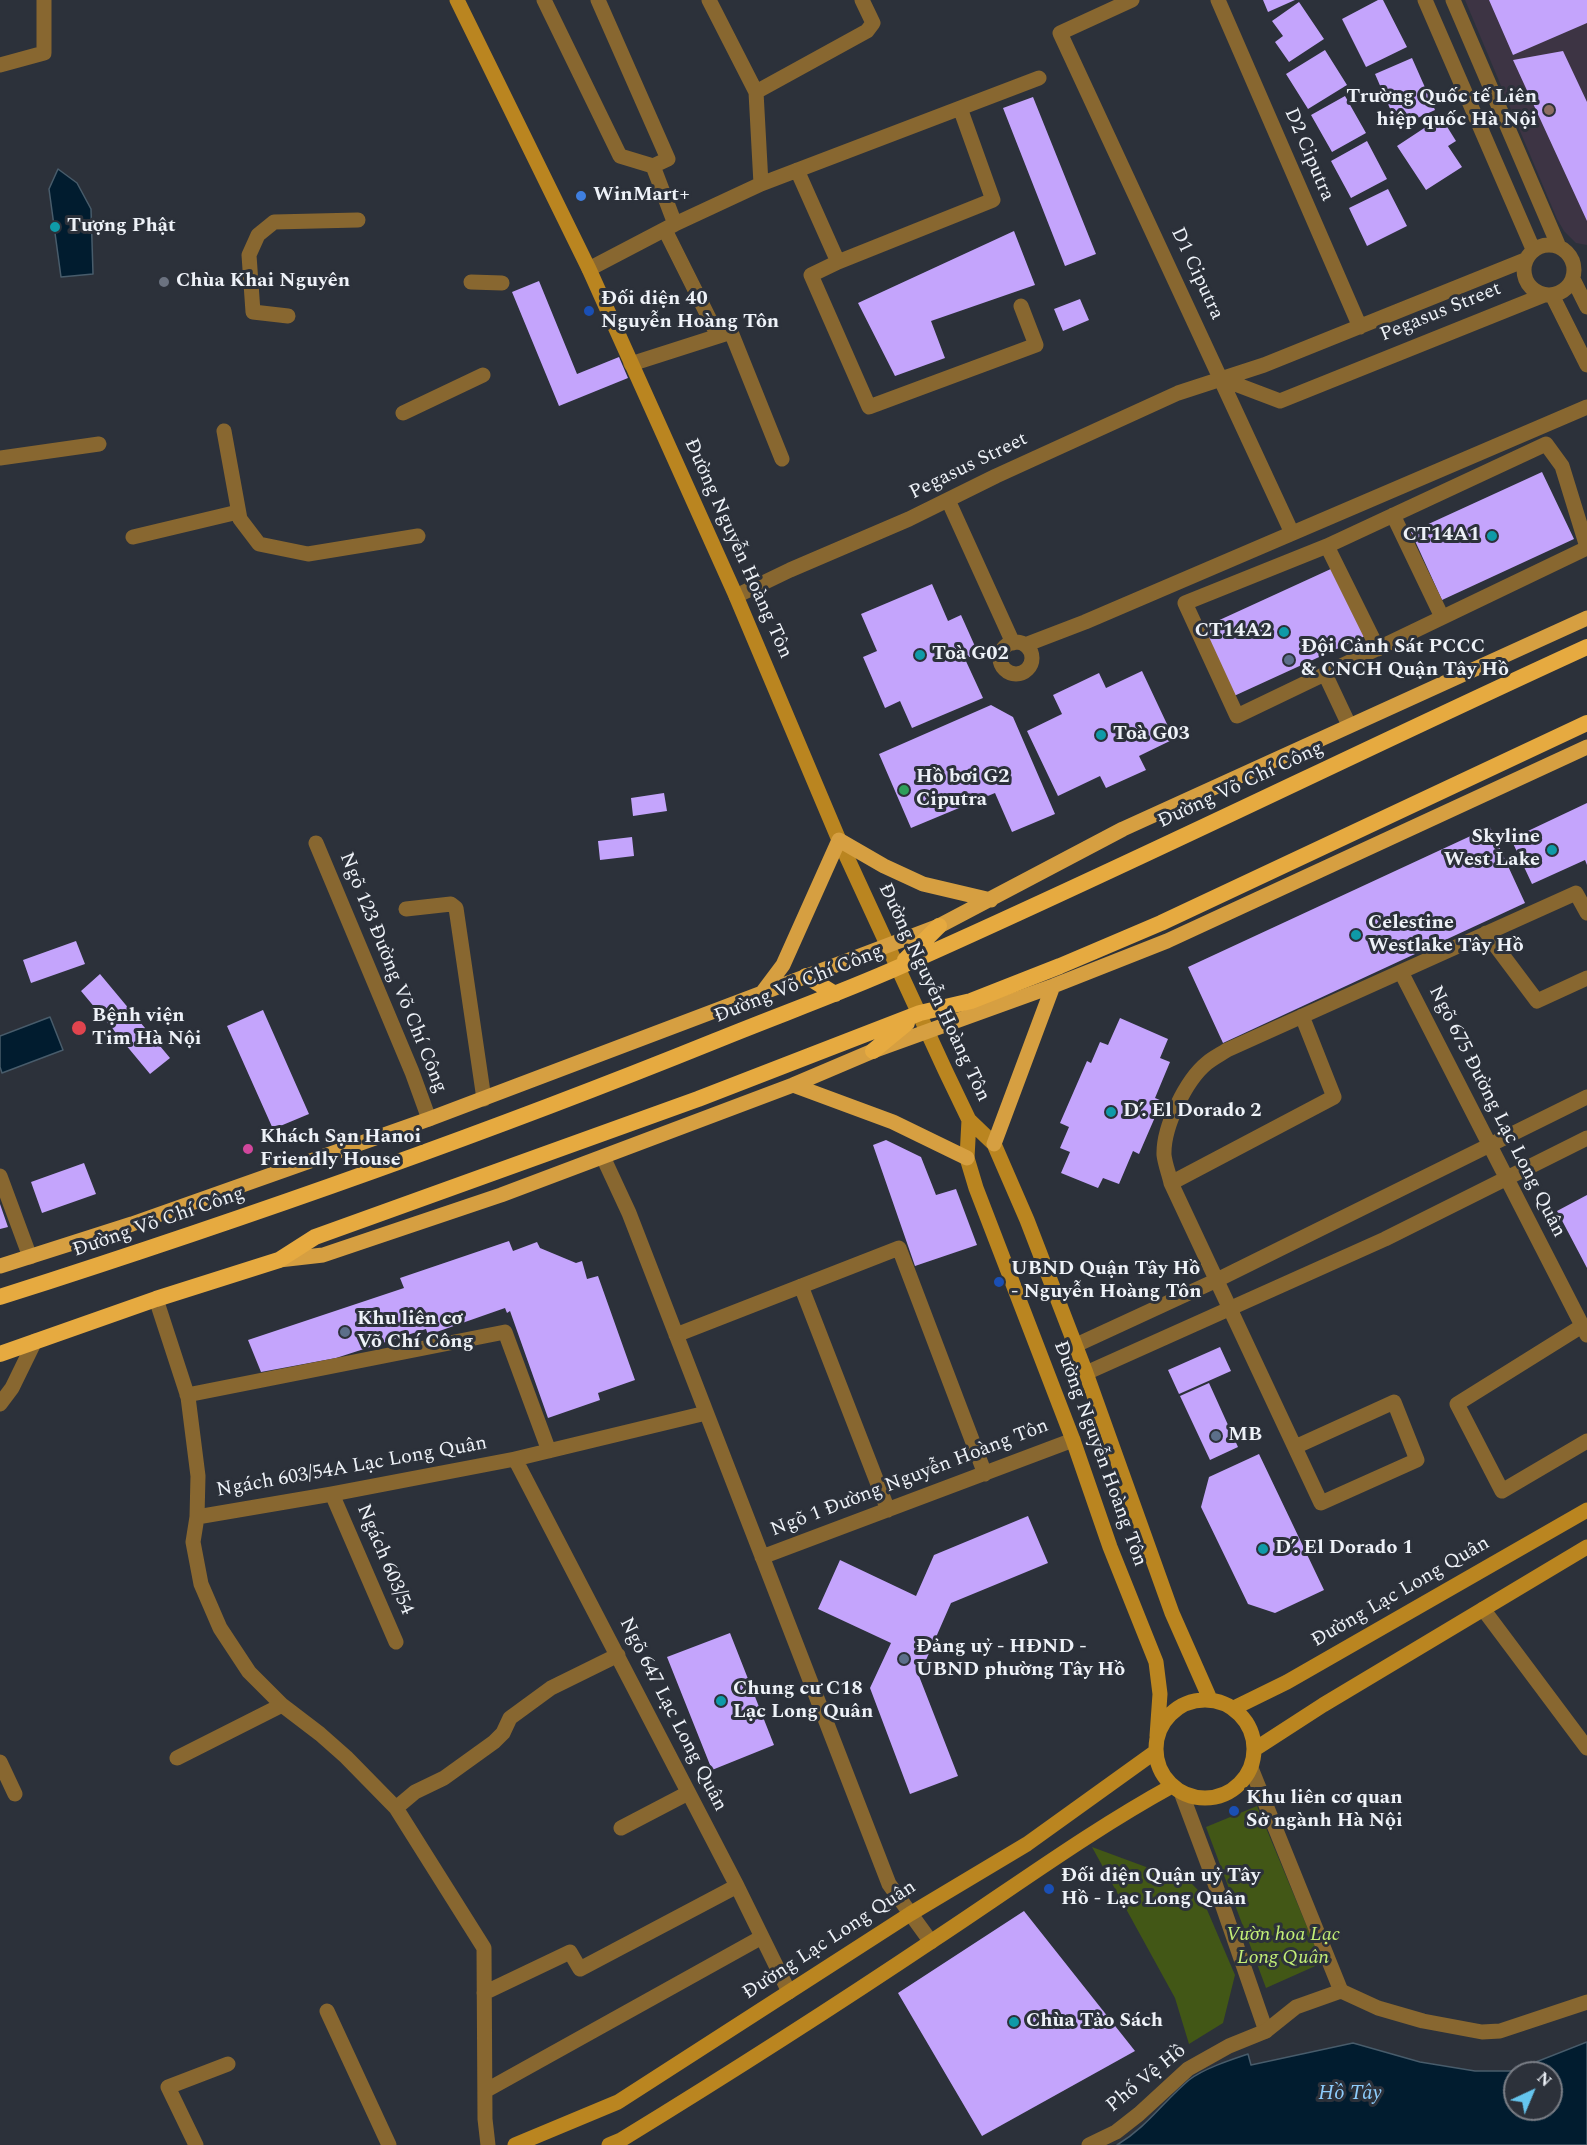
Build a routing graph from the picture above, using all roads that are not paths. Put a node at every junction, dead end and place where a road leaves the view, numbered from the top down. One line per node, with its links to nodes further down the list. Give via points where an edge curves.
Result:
1 (44, 0): 11 (street, via 44,53)
2 (457, 0): 23 (main road, Đường Nguyễn Hoàng Tôn)
3 (544, 0): 15 (street, via 620,156)
4 (598, 0): 15 (street, via 668,159)
5 (709, 0): 13 (street)
6 (862, 0): 13 (street, via 873,23 867,31)
7 (1132, 0): 36 (street, D1 Ciputra, via 1060,33)
8 (1218, 0): 31 (street, D2 Ciputra)
9 (1425, 0): 21 (street)
10 (1453, 0): 20 (street)
11 (0, 65)
12 (1039, 78): 14 (street)
13 (756, 92): 17 (street)
14 (960, 108): 16 (street); 22 (street, via 993,200)
15 (653, 166): 19 (street)
16 (797, 170): 17 (street); 22 (street)
17 (761, 184): 19 (street)
18 (358, 220): 30 (street, via 274,222 258,236 249,255 253,312)
19 (670, 227): 23 (street); 32 (street)
20 (1559, 247): 21 (street, via 1548,245); 24 (street, via 1567,253)
21 (1529, 255): 27 (street, via 1525,279 1532,290); 31 (street, Pegasus Street)
22 (838, 262): 28 (street, via 811,275 869,407 1036,345)
23 (589, 269): 33 (main road, Đường Nguyễn Hoàng Tôn)
24 (1578, 275): 27 (street, via 1567,288); 29 (street)
25 (471, 282): 26 (street)
26 (502, 283)
27 (1548, 295): 34 (street); 36 (street, Pegasus Street, via 1280,401)
28 (1021, 306)
29 (1587, 307)
30 (288, 316)
31 (1360, 327): 36 (street, Pegasus Street)
32 (718, 336): 33 (street); 42 (street, via 731,332)
33 (631, 364): 51 (main road, Đường Nguyễn Hoàng Tôn)
34 (1587, 365)
35 (483, 375): 38 (street)
36 (1222, 379): 43 (street, Pegasus Street, via 1178,393); 46 (street, D1 Ciputra)
37 (1587, 407): 46 (street)
38 (403, 413)
39 (224, 431): 44 (street)
40 (99, 444): 41 (street)
41 (0, 458)
42 (782, 459)
43 (948, 500): 46 (street, via 1019,644 1084,622); 51 (street, Pegasus Street)
44 (238, 512): 47 (street, via 259,544 308,554); 48 (street)
45 (1394, 515): 49 (street); 50 (street, via 1546,444 1562,466); 52 (street)
46 (1292, 533)
47 (418, 536)
48 (132, 537)
49 (1327, 546): 55 (street); 56 (street, via 1185,603 1237,716)
50 (1587, 547): 52 (street)
51 (736, 596): 60 (main road, Đường Nguyễn Hoàng Tôn)
52 (1442, 617): 55 (street)
53 (1587, 618): 58 (main road, Đường Võ Chí Công)
54 (1587, 647): 68 (highway, Đường Võ Chí Công)
55 (1378, 649): 56 (street)
56 (1325, 674): 58 (street)
57 (1587, 723): 75 (highway, via 1161,924)
58 (1349, 725): 62 (main road, Đường Võ Chí Công, via 1123,829)
59 (1587, 747): 72 (main road, via 1167,941)
60 (839, 840): 62 (main road, via 923,884); 67 (main road, Đường Nguyễn Hoàng Tôn); 73 (main road, via 783,965)
61 (316, 843): 84 (street, Ngõ 123 Đường Võ Chí Công)
62 (990, 900): 65 (main road, Đường Võ Chí Công)
63 (406, 909): 83 (street, via 451,904 456,908)
64 (1587, 913): 66 (street, via 1576,893)
65 (939, 926): 67 (main road, Đường Võ Chí Công); 68 (highway)
66 (1486, 933): 69 (street); 71 (street, via 1537,1001)
67 (888, 945): 68 (main road, Đường Nguyễn Hoàng Tôn); 70 (main road, Đường Võ Chí Công)
68 (898, 967): 74 (highway, Đường Võ Chí Công); 77 (main road, Đường Nguyễn Hoàng Tôn)
69 (1401, 972): 78 (street); 88 (street, Ngõ 675 Đường Lạc Long Quân)
70 (806, 976): 73 (main road, Đường Võ Chí Công); 74 (highway)
71 (1587, 978)
72 (1053, 986): 76 (main road); 87 (main road)
73 (762, 993): 83 (main road, Đường Võ Chí Công)
74 (835, 994): 99 (highway, Đường Võ Chí Công, via 391,1165)
75 (976, 999): 76 (highway); 77 (highway)
76 (990, 1008): 79 (main road)
77 (920, 1014): 79 (main road, Đường Nguyễn Hoàng Tôn); 80 (highway); 95 (highway, via 315,1238)
78 (1302, 1016): 93 (street, via 1227,1050 1207,1063 1193,1079 1166,1133 1164,1156); 93 (street, via 1334,1097)
79 (927, 1031): 80 (main road); 85 (main road, Đường Nguyễn Hoàng Tôn)
80 (873, 1051): 81 (main road)
81 (793, 1085): 89 (main road); 90 (main road, via 893,1122)
82 (1587, 1097): 88 (street)
83 (484, 1098): 84 (main road, Đường Võ Chí Công)
84 (429, 1119): 94 (main road, Đường Võ Chí Công)
85 (969, 1120): 87 (main road, Đường Nguyễn Hoàng Tôn); 90 (main road, Đường Nguyễn Hoàng Tôn)
86 (1587, 1138): 92 (street)
87 (994, 1144): 105 (main road, Đường Nguyễn Hoàng Tôn)
88 (1490, 1146): 92 (street, Ngõ 675 Đường Lạc Long Quân); 97 (street)
89 (603, 1157): 95 (main road, via 323,1256); 103 (street)
90 (967, 1158): 111 (main road, Đường Nguyễn Hoàng Tôn)
91 (0, 1176): 94 (street)
92 (1506, 1178): 101 (street, via 1385,1239); 102 (street, Ngõ 675 Đường Lạc Long Quân)
93 (1171, 1183): 97 (street)
94 (30, 1257): 96 (main road, Đường Võ Chí Công)
95 (279, 1260): 100 (highway)
96 (0, 1266)
97 (1217, 1280): 101 (street); 105 (street)
98 (801, 1286): 103 (street); 116 (street, via 899,1248); 118 (street)
99 (0, 1297)
100 (156, 1299): 104 (highway); 108 (street)
101 (1231, 1307): 107 (street); 113 (street)
102 (1584, 1330): 112 (street, via 1457,1404 1502,1491)
103 (676, 1335): 110 (street)
104 (35, 1341): 106 (highway); 109 (street)
105 (1074, 1346): 107 (main road, Đường Nguyễn Hoàng Tôn)
106 (0, 1354)
107 (1086, 1373): 126 (main road, Đường Nguyễn Hoàng Tôn, via 1172,1613)
108 (187, 1395): 114 (street, via 505,1332); 120 (street, via 198,1476)
109 (0, 1404)
110 (706, 1413): 114 (street, Ngách 603/54A Lạc Long Quân); 122 (street)
111 (1073, 1440): 116 (street, Ngõ 1 Đường Nguyễn Hoàng Tôn); 129 (main road, Đường Nguyễn Hoàng Tôn, via 1156,1662 1160,1694)
112 (1587, 1441)
113 (1295, 1447): 113 (street, via 1321,1503 1417,1460 1394,1402)
114 (549, 1451): 115 (street, Ngách 603/54A Lạc Long Quân)
115 (515, 1459): 117 (street, Ngách 603/54A Lạc Long Quân); 125 (street, Ngõ 647 Lạc Long Quân)
116 (985, 1474): 118 (street, Ngõ 1 Đường Nguyễn Hoàng Tôn)
117 (332, 1494): 120 (street, Ngách 603/54A Lạc Long Quân); 124 (street, Ngách 603/54)
118 (888, 1510): 122 (street, Ngõ 1 Đường Nguyễn Hoàng Tôn)
119 (1587, 1510): 128 (main road, Đường Lạc Long Quân, via 1287,1682)
120 (197, 1517): 127 (street, via 193,1542 201,1584 220,1628 249,1672)
121 (1587, 1547): 123 (main road)
122 (762, 1557): 142 (street, via 889,1884)
123 (1482, 1609): 130 (street); 131 (main road)
124 (396, 1642)
125 (618, 1655): 137 (street, Ngõ 647 Lạc Long Quân); 139 (street, via 552,1688 510,1718 494,1742)
126 (1210, 1699): 128 (main road); 129 (main road, via 1196,1699 1171,1712)
127 (282, 1706): 133 (street); 139 (street, via 320,1734)
128 (1234, 1708): 131 (main road, via 1245,1719)
129 (1157, 1736): 132 (main road)
130 (1587, 1748)
131 (1255, 1749): 135 (main road)
132 (1155, 1752): 136 (main road, via 1161,1770); 142 (main road, Đường Lạc Long Quân, via 1027,1844)
133 (177, 1758)
134 (0, 1762): 138 (street)
135 (1251, 1768): 136 (main road, via 1234,1789 1221,1796 1206,1798); 145 (street)
136 (1177, 1789): 144 (main road, via 1117,1817); 150 (street, via 1211,1872)
137 (688, 1793): 140 (street); 141 (street, Ngõ 647 Lạc Long Quân)
138 (15, 1794)
139 (396, 1808): 147 (street, via 484,1948)
140 (621, 1828)
141 (737, 1886): 143 (street, Ngõ 647 Lạc Long Quân); 147 (street, via 580,1969 570,1952)
142 (910, 1914): 144 (street); 146 (main road, Đường Lạc Long Quân)
143 (762, 1937): 146 (street, Ngõ 647 Lạc Long Quân); 152 (street)
144 (931, 1942): 153 (main road)
145 (1341, 1991): 148 (street, via 1378,2008 1482,2032 1500,2031); 150 (street, Phố Vệ Hồ, via 1296,2007)
146 (789, 1992): 157 (main road, Đường Lạc Long Quân, via 618,2102)
147 (484, 1994): 152 (street)
148 (1587, 2002)
149 (327, 2012): 155 (street)
150 (1266, 2031): 158 (street, Phố Vệ Hồ, via 1188,2069 1116,2132)
151 (228, 2064): 154 (street, via 168,2087)
152 (485, 2091): 156 (street)
153 (618, 2143)
154 (196, 2145)
155 (389, 2145)
156 (488, 2145)
157 (515, 2145)
158 (1089, 2145)

